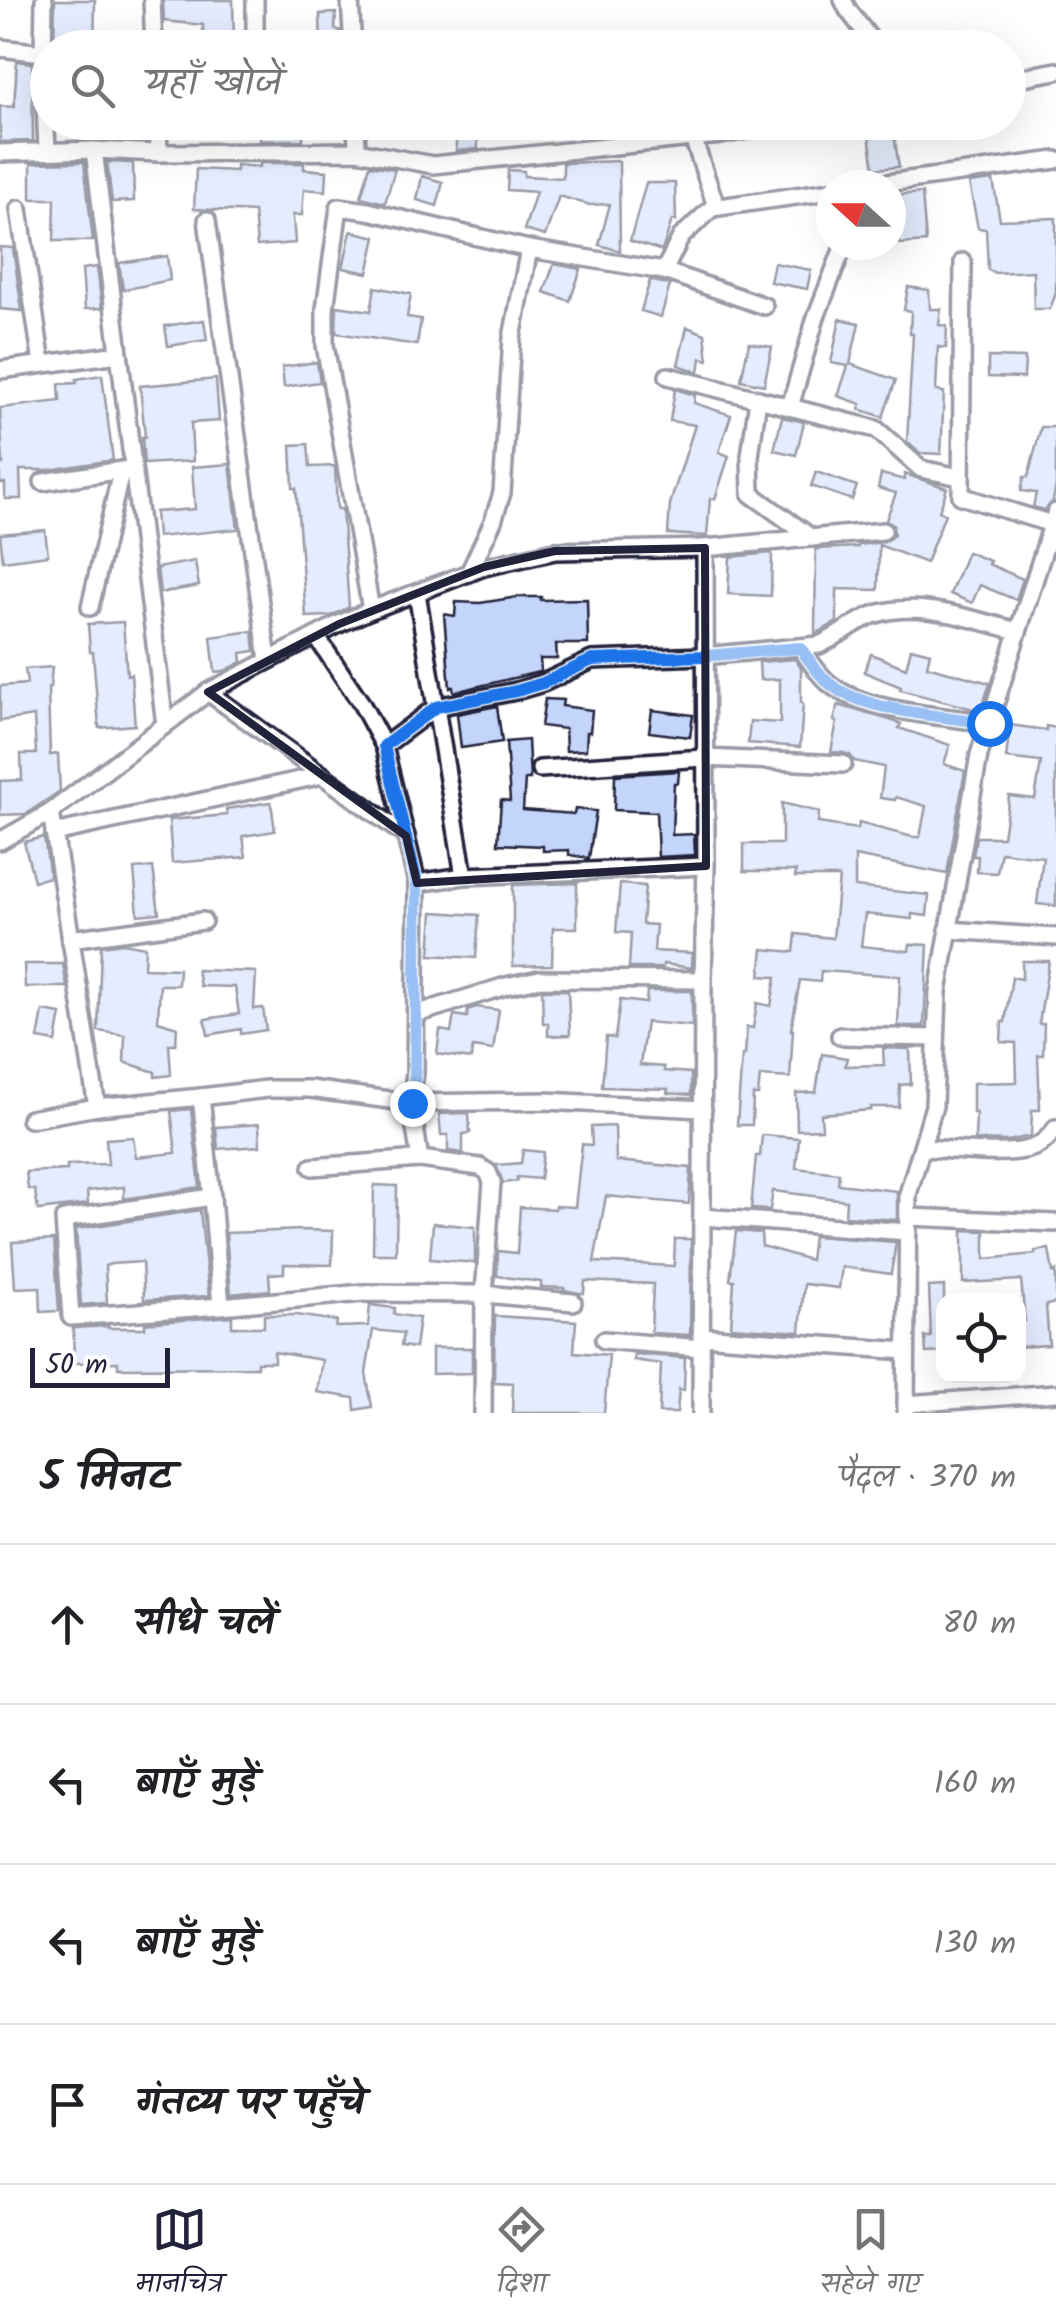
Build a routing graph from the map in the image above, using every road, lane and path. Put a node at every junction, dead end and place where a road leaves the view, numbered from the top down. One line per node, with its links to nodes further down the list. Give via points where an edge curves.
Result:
1 (44, 0): 6 (street)
2 (152, 0): 7 (street)
3 (255, 0): 8 (street)
4 (350, 0): 9 (street)
5 (843, 0): 10 (street)
6 (43, 30)
7 (153, 30)
8 (255, 30)
9 (352, 30)
10 (863, 30)
11 (0, 48): 12 (street)
12 (30, 51)
13 (1056, 70): 14 (street)
14 (1026, 76)
15 (47, 140): 21 (street)
16 (159, 140): 24 (street)
17 (357, 140): 22 (street)
18 (674, 140): 22 (street, via 433,166)
19 (694, 140): 28 (street)
20 (94, 150): 21 (street); 24 (street); 36 (street)
21 (47, 151): 23 (street)
22 (357, 151): 24 (street)
23 (0, 152)
24 (159, 153)
25 (1056, 160): 26 (street)
26 (906, 180)
27 (816, 193): 28 (street)
28 (712, 208): 34 (street, via 681,237)
29 (18, 209): 37 (street)
30 (206, 220): 58 (street)
31 (529, 249): 34 (street); 50 (street, via 512,338 502,493); 53 (street, via 339,207 324,345)
32 (838, 260): 41 (street)
33 (963, 262): 43 (street)
34 (664, 272): 35 (street)
35 (764, 306)
36 (119, 354): 37 (street); 42 (street)
37 (42, 364): 38 (street)
38 (0, 370)
39 (668, 376): 40 (street)
40 (758, 399): 41 (street); 47 (street, via 751,494)
41 (790, 407): 43 (street, via 876,429 921,469)
42 (127, 470): 44 (street); 52 (street); 62 (street)
43 (960, 478): 45 (street, via 961,496)
44 (43, 482)
45 (1054, 518): 49 (street)
46 (882, 531): 47 (street)
47 (812, 538): 48 (street)
48 (705, 548): 50 (street, via 555,552); 57 (street)
49 (1048, 561): 54 (street)
50 (469, 572): 51 (street)
51 (417, 593): 53 (street); 60 (street)
52 (90, 606)
53 (371, 610): 55 (street)
54 (1018, 630): 56 (street, via 896,608 819,646); 61 (street)
55 (316, 636): 58 (street); 63 (street)
56 (800, 648): 57 (street); 61 (street, via 826,682 846,695)
57 (704, 656): 60 (street, via 592,660 543,683); 64 (street)
58 (268, 660): 59 (street)
59 (208, 692): 62 (street); 67 (street)
60 (436, 707): 63 (street); 73 (street)
61 (989, 723): 76 (street)
62 (165, 725): 68 (street)
63 (384, 746): 70 (street)
64 (704, 758): 65 (street); 66 (street); 72 (street)
65 (843, 764)
66 (540, 769)
67 (323, 776): 69 (street); 70 (street)
68 (51, 812): 69 (street); 71 (street)
69 (54, 833): 78 (street)
70 (406, 836): 74 (street)
71 (0, 841)
72 (706, 866): 73 (street); 79 (street)
73 (464, 876): 74 (street)
74 (417, 883): 80 (street)
75 (203, 922): 78 (street)
76 (948, 930): 77 (street); 82 (street)
77 (1056, 937)
78 (70, 939): 85 (street)
79 (703, 980): 80 (street, via 540,979); 86 (street)
80 (416, 1014): 84 (street)
81 (840, 1036): 82 (street)
82 (936, 1038): 89 (street, via 934,1106)
83 (202, 1097): 84 (street, via 310,1089); 85 (street); 92 (street)
84 (412, 1103): 86 (street); 90 (street)
85 (97, 1107): 87 (street)
86 (703, 1109): 93 (street)
87 (30, 1118)
88 (1056, 1128): 89 (street, via 1029,1150)
89 (922, 1148): 95 (street, via 908,1194)
90 (420, 1159): 91 (street); 96 (street, via 488,1172)
91 (312, 1166)
92 (212, 1197): 98 (street); 98 (street, via 64,1218 65,1238 71,1317)
93 (702, 1218): 95 (street); 100 (street)
94 (1056, 1223): 95 (street)
95 (908, 1225): 101 (street)
96 (484, 1294): 97 (street); 98 (street, via 362,1292); 104 (street)
97 (573, 1302)
98 (220, 1306)
99 (604, 1340): 100 (street)
100 (701, 1342): 101 (street); 105 (street)
101 (906, 1351): 103 (street)
102 (1056, 1393): 103 (street)
103 (906, 1409)
104 (483, 1413)
105 (701, 1413)

